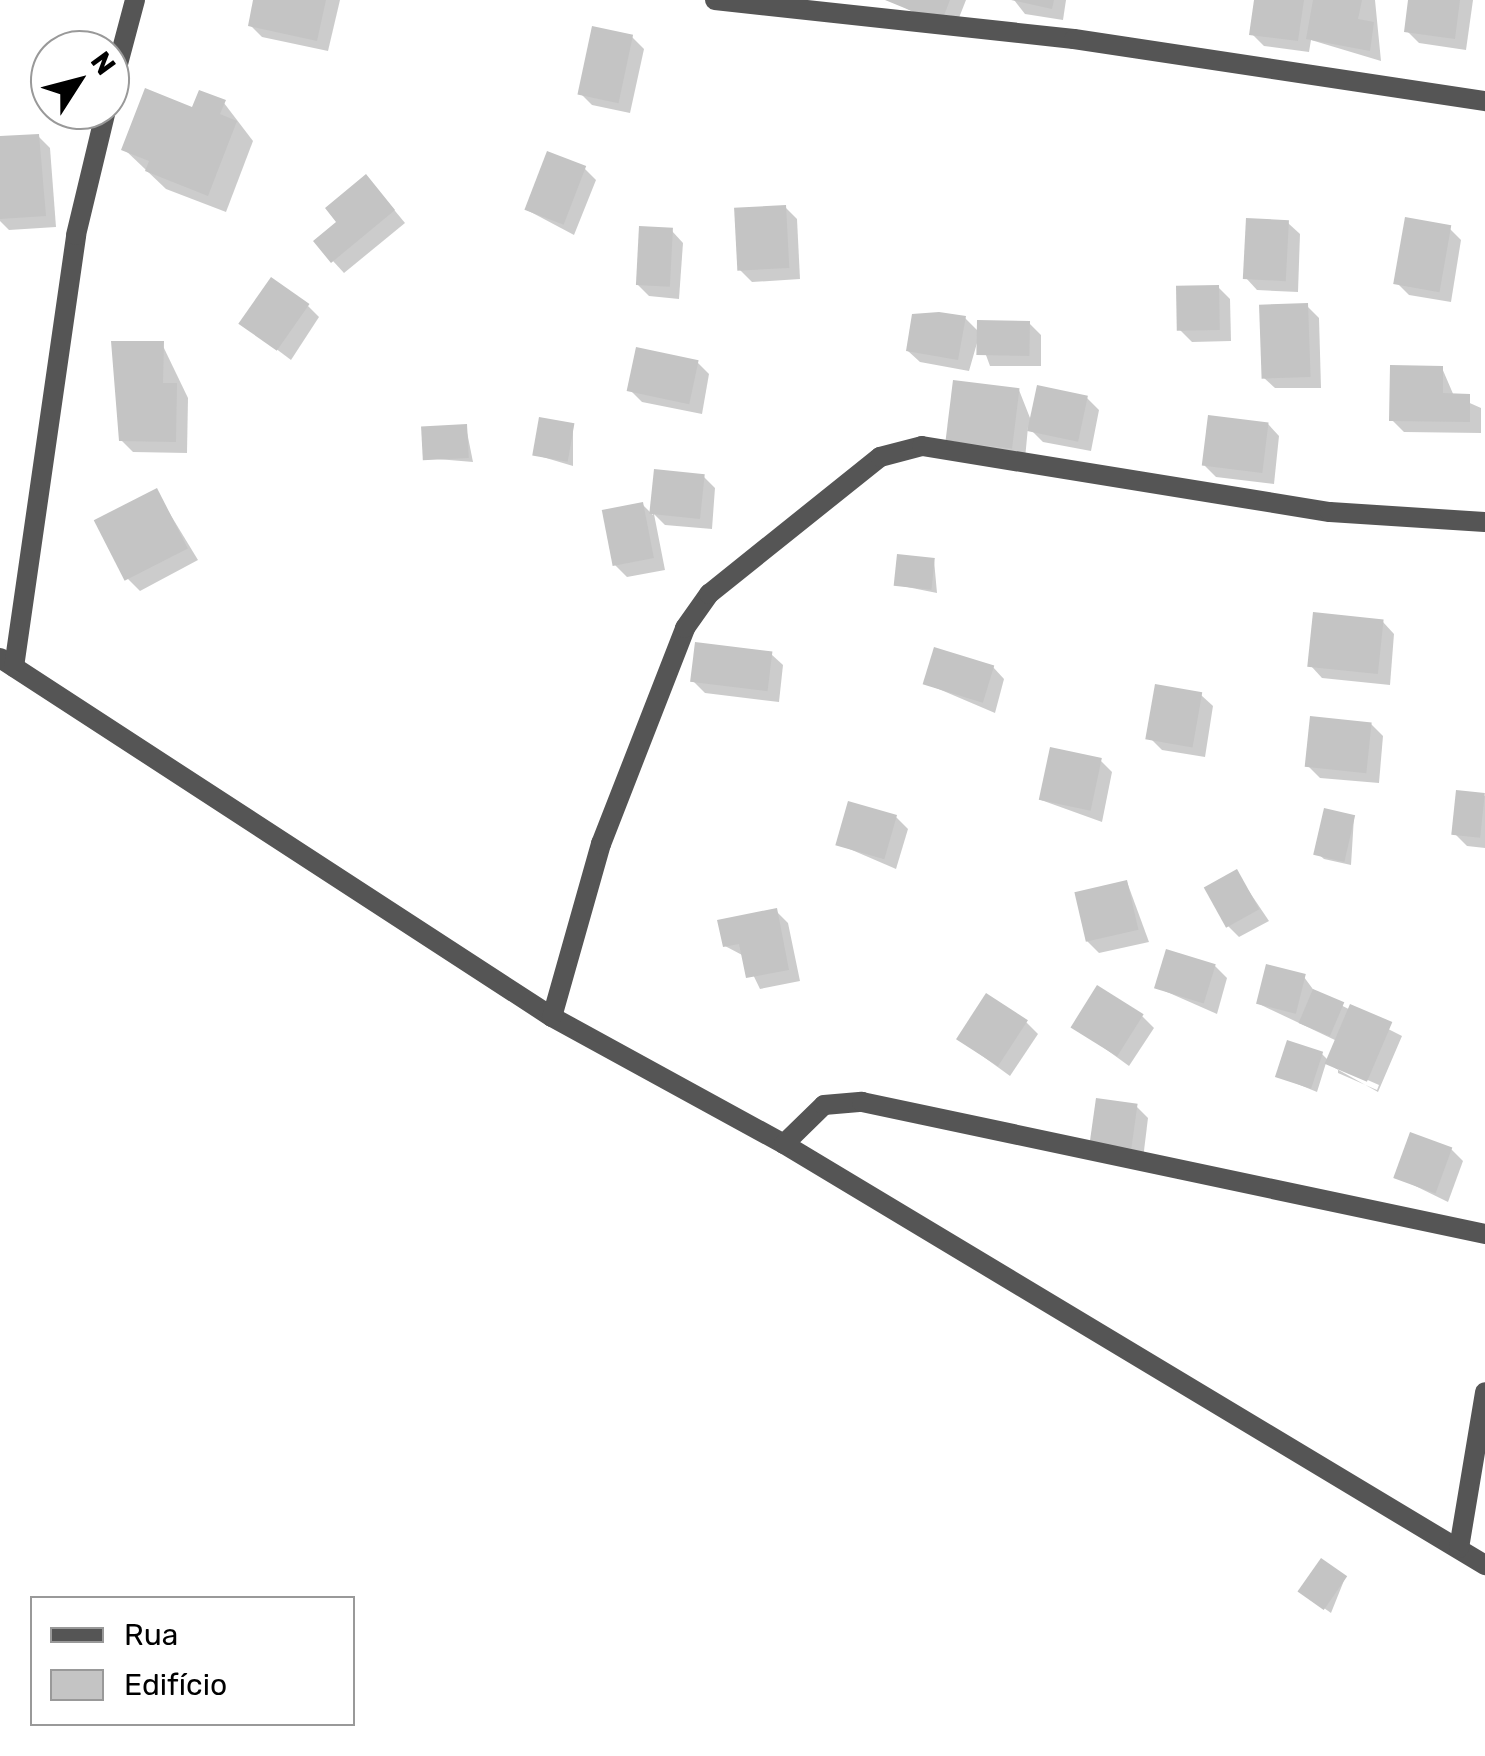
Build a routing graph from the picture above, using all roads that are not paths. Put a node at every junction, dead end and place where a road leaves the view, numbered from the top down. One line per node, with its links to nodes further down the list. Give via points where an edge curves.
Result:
1 (135, 0): 3 (street)
2 (715, 0): 4 (street, via 1074,39)
3 (127, 30)
4 (1485, 101)
5 (101, 130): 7 (street, via 76,235)
6 (1485, 522): 8 (street, via 1330,512 922,446 880,458 710,594 685,628 602,844)
7 (7, 663): 8 (street)
8 (552, 1017): 9 (street)
9 (784, 1144): 10 (street, via 824,1105 862,1102); 12 (street)
10 (1485, 1234)
11 (1485, 1392): 12 (street)
12 (1459, 1548): 13 (street)
13 (1485, 1565)

